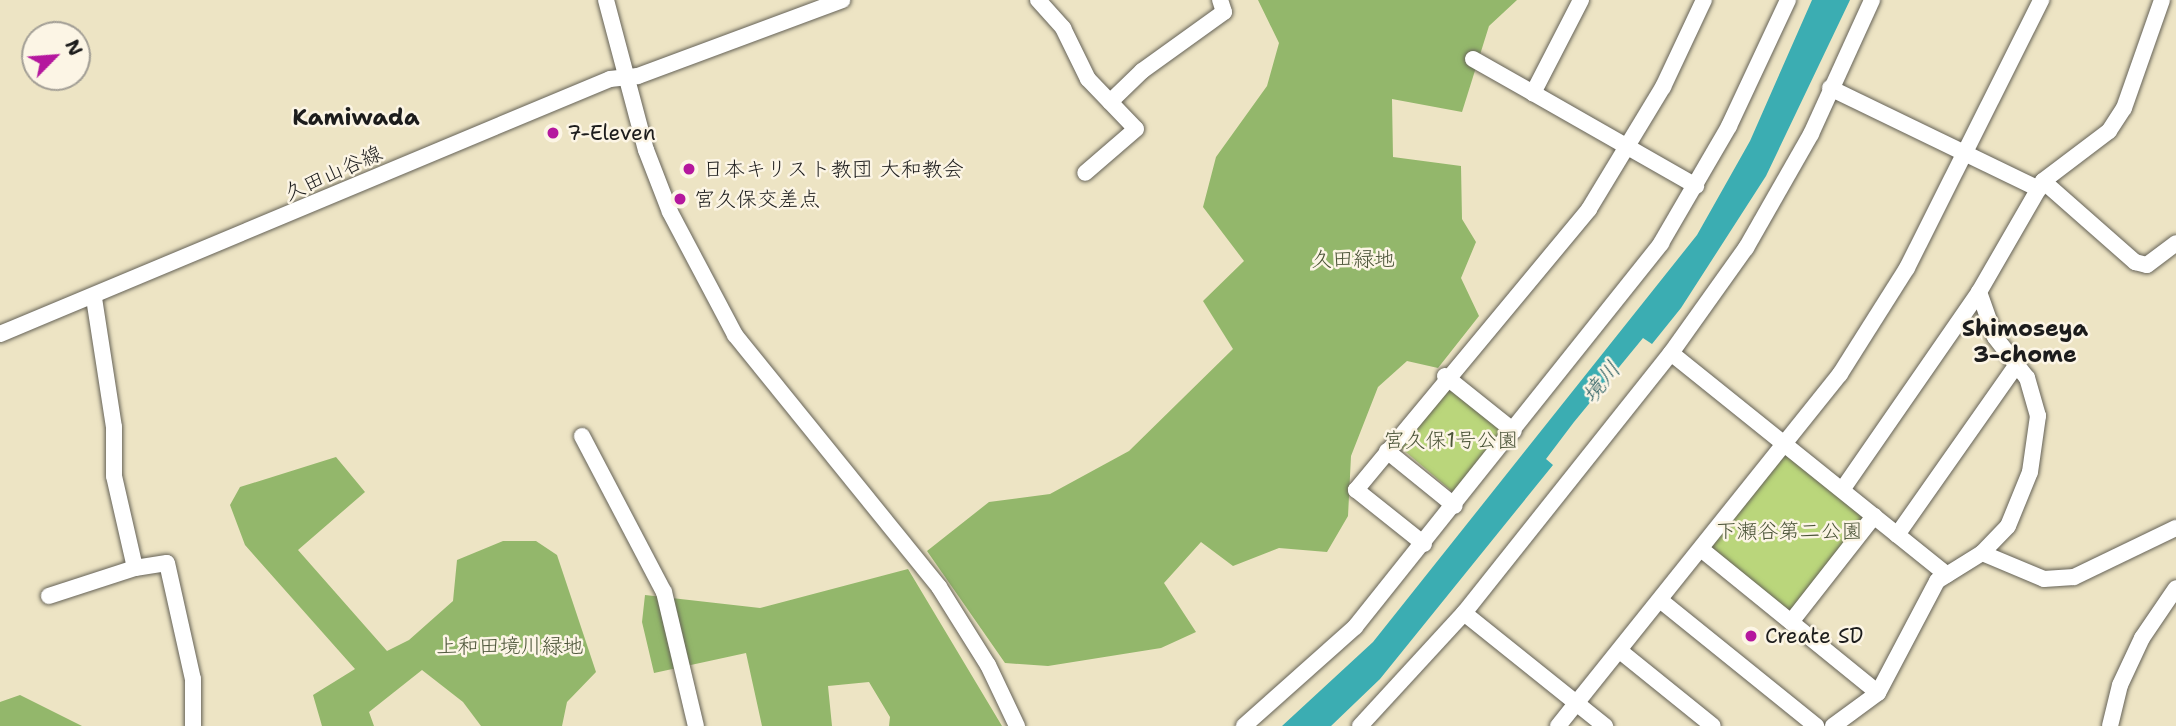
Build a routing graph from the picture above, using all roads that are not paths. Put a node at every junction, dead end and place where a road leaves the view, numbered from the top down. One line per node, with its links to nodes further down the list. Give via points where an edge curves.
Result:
1 (606, 0): 12 (street)
2 (842, 0): 12 (street, 久田山谷線)
3 (1038, 0): 15 (street)
4 (1220, 0): 15 (street, via 1224,12 1142,71)
5 (1581, 0): 14 (street)
6 (1704, 0): 16 (street)
7 (1788, 0): 20 (street)
8 (1872, 0): 13 (street)
9 (2040, 0): 17 (street)
10 (2162, 0): 19 (street, via 2124,108 2109,131)
11 (1474, 59): 14 (street)
12 (622, 76): 23 (street, 久田山谷線, via 451,143); 52 (street, via 670,212 735,335 939,587)
13 (1830, 88): 17 (street); 25 (street, via 1746,248)
14 (1532, 93): 16 (street)
15 (1110, 102): 18 (street, via 1136,129)
16 (1629, 147): 20 (street); 27 (street, via 1590,209)
17 (1966, 148): 19 (street); 30 (street, via 1907,268 1840,374)
18 (1086, 173)
19 (2041, 185): 21 (street, via 2136,262 2147,265); 22 (street)
20 (1696, 186): 28 (street, via 1661,243)
21 (2176, 243)
22 (1979, 292): 26 (street, via 1995,337); 32 (street)
23 (94, 298): 24 (street, 久田山谷線); 40 (street, via 114,428 114,476)
24 (0, 334)
25 (1671, 353): 30 (street); 45 (street)
26 (2017, 364): 36 (street); 39 (street, via 2035,398 2036,447 2008,526)
27 (1444, 376): 28 (street); 31 (street)
28 (1514, 431): 33 (street)
29 (582, 436): 51 (street, via 664,592)
30 (1785, 444): 32 (street); 38 (street)
31 (1387, 451): 33 (street); 37 (street, via 1356,490)
32 (1842, 490): 34 (street)
33 (1455, 506): 37 (street)
34 (1874, 516): 36 (street); 46 (street)
35 (2176, 528): 39 (street, via 2074,577 2044,579)
36 (1897, 535): 41 (street)
37 (1424, 544): 53 (street, via 1355,627)
38 (1701, 549): 44 (street); 46 (street)
39 (1983, 553): 41 (street)
40 (135, 568): 43 (street); 50 (street, via 167,563 193,679)
41 (1947, 575): 48 (street, via 1926,596)
42 (2176, 588): 60 (street, via 2136,649)
43 (49, 596)
44 (1660, 600): 47 (street); 58 (street)
45 (1464, 613): 49 (street); 54 (street)
46 (1791, 622): 48 (street)
47 (1620, 651): 49 (street); 57 (street)
48 (1878, 693): 59 (street)
49 (1576, 704): 55 (street); 56 (street)
50 (193, 726)
51 (695, 726)
52 (1017, 726)
53 (1244, 726)
54 (1360, 726)
55 (1558, 726)
56 (1605, 726)
57 (1713, 726)
58 (1816, 726)
59 (1833, 726)
60 (2110, 726)

